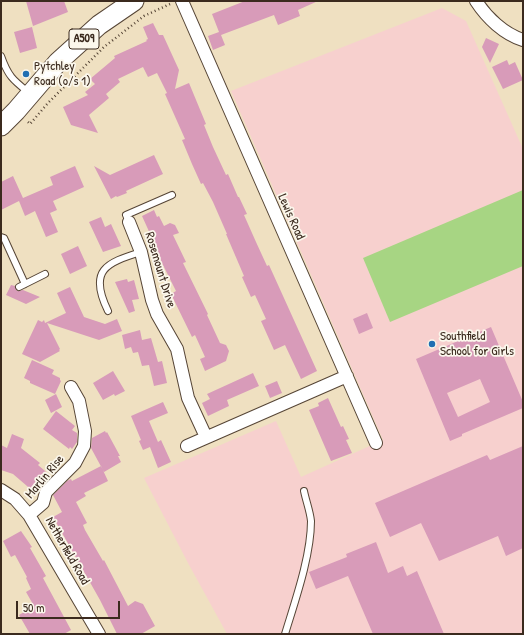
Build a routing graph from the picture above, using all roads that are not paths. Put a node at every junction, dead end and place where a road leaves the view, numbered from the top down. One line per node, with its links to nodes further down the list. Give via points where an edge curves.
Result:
1 (134, 1): 6 (main road, A509, via 78,43)
2 (476, 1): 4 (street, via 504,31)
3 (178, 2): 14 (street, Lewis Road)
4 (523, 40)
5 (1, 56): 6 (lane, via 13,80)
6 (30, 94): 7 (main road, A509)
7 (1, 126)
8 (172, 196): 9 (lane, via 126,214)
9 (129, 222): 11 (street, Rosemount Drive)
10 (1, 237): 12 (lane, via 4,238 22,285)
11 (141, 252): 13 (lane, via 115,260 100,276 99,283); 16 (street, Rosemount Drive, via 152,300 177,349 188,398)
12 (45, 274)
13 (108, 311)
14 (347, 376): 16 (street); 17 (street, Lewis Road)
15 (71, 387): 21 (street, Marlin Rise, via 79,401 86,431 84,446 75,464 46,492 43,503)
16 (206, 437): 18 (street)
17 (376, 443)
18 (187, 446)
19 (1, 490): 21 (street, Netherfield Road, via 15,499)
20 (304, 491): 23 (lane, via 311,521 309,542)
21 (29, 515): 22 (street, Netherfield Road)
22 (99, 634)
23 (285, 634)

